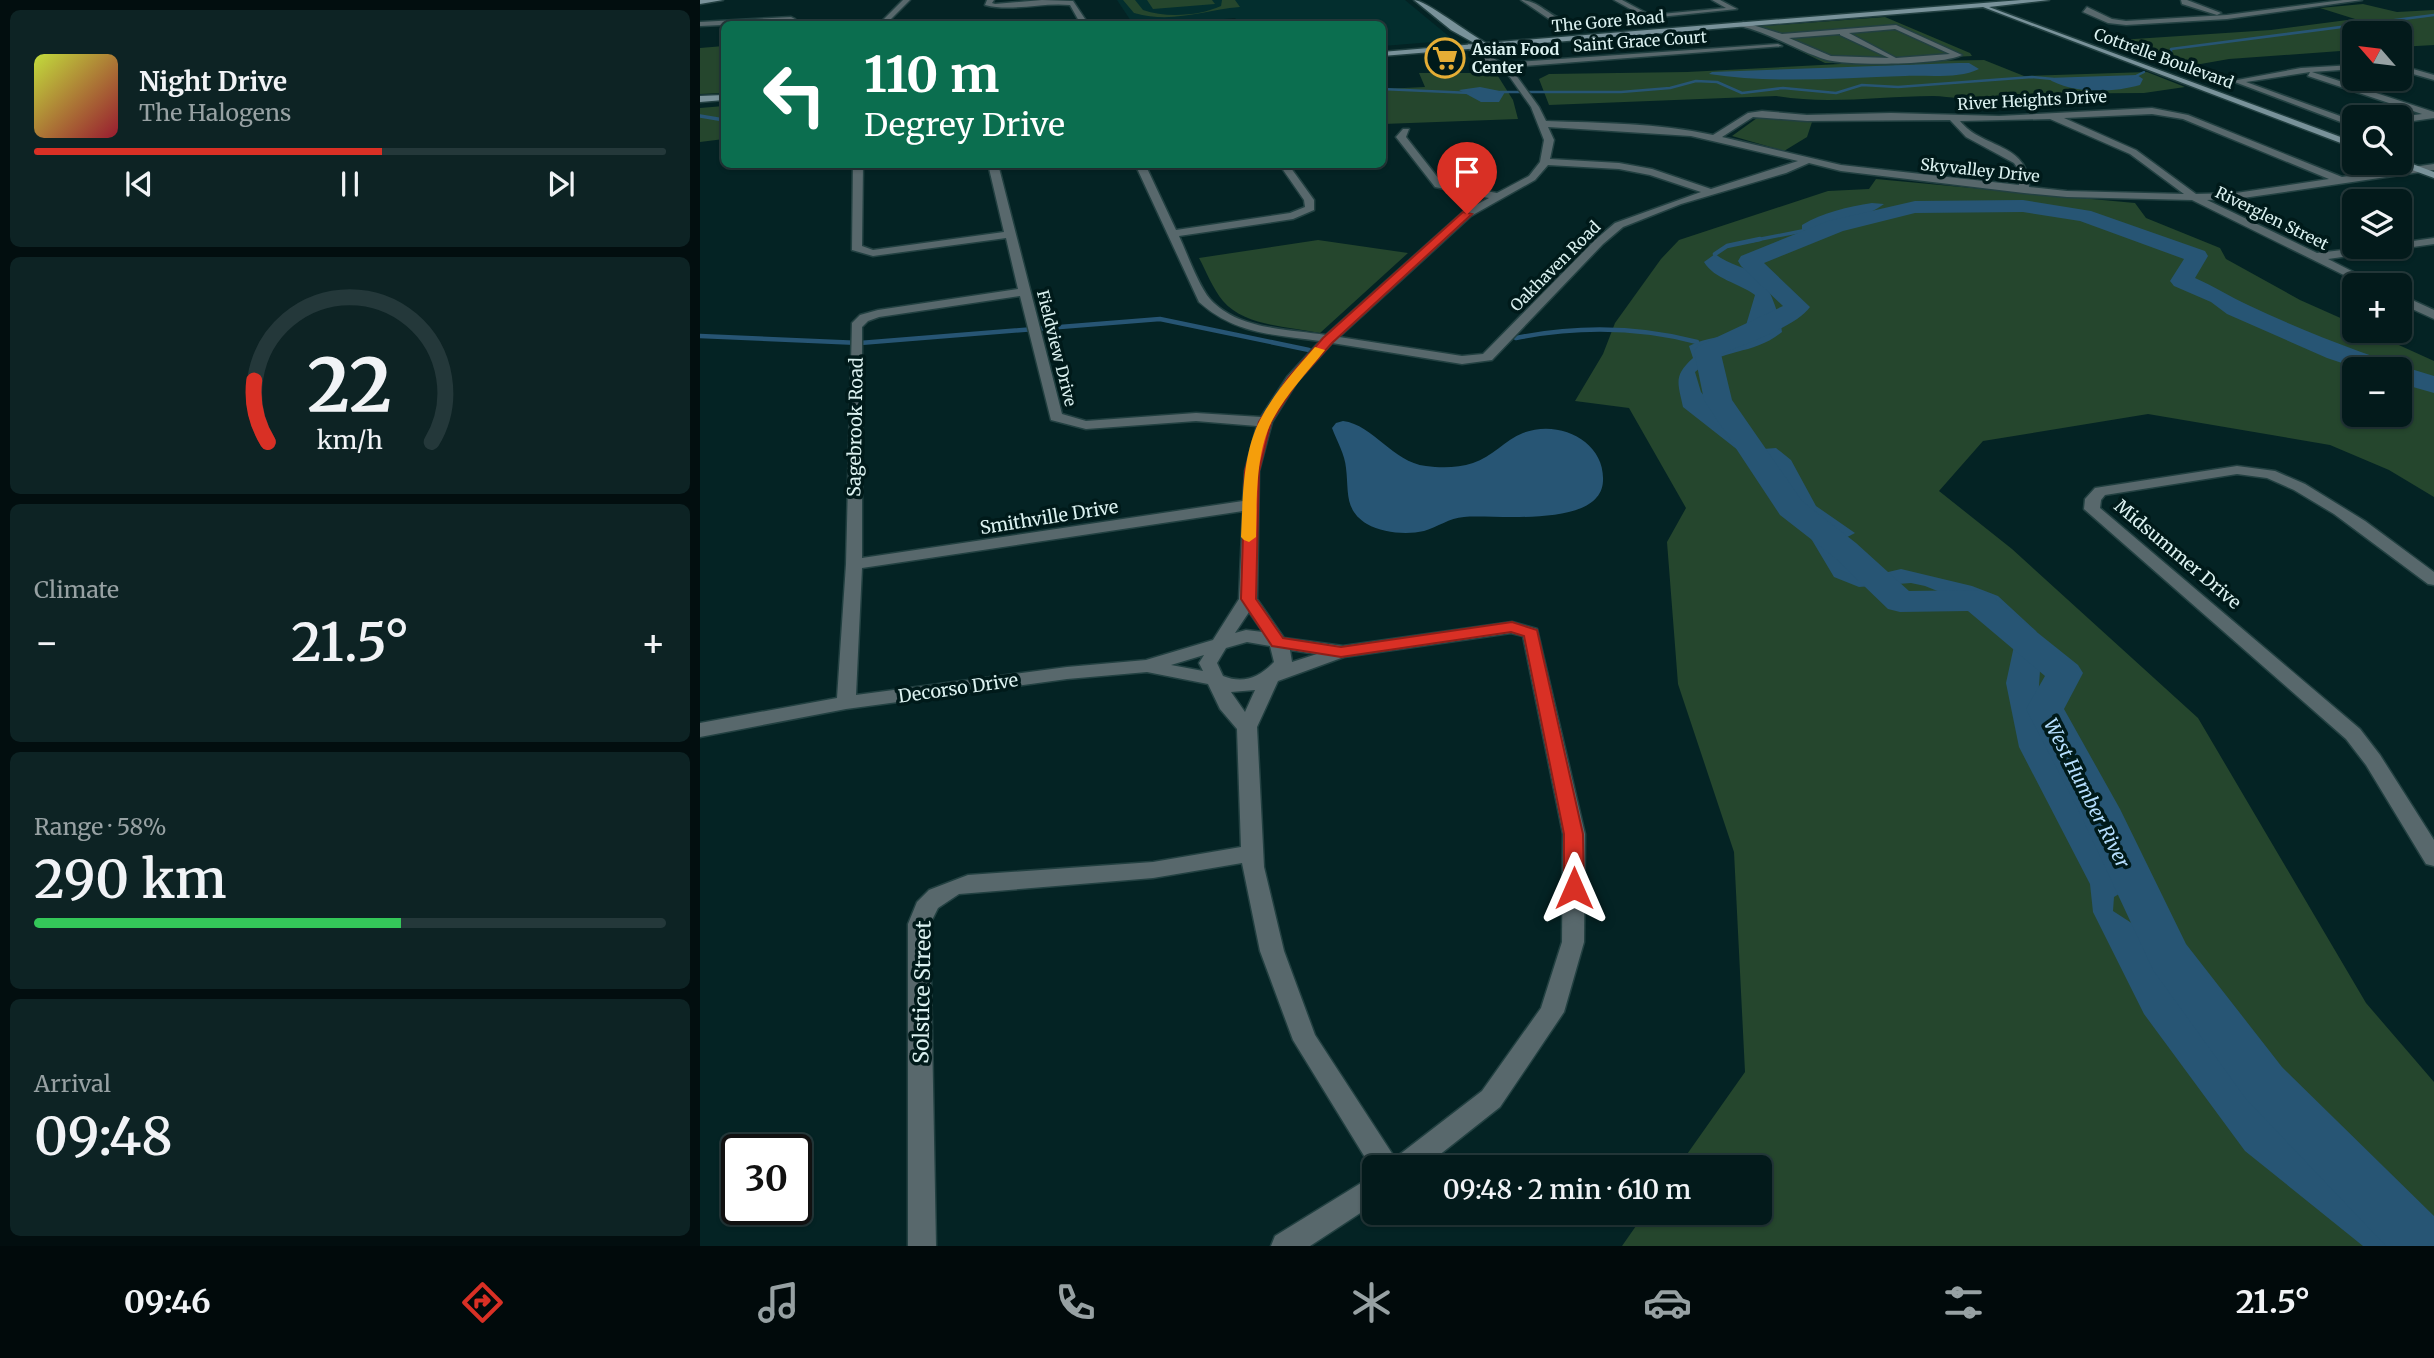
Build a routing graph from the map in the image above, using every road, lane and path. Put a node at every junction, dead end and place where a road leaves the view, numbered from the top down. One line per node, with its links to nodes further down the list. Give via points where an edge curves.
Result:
1 (720, 0): 12 (main road)
2 (908, 0): 22 (street)
3 (991, 0): 23 (street, via 987,4 995,6 1073,3)
4 (1417, 0): 31 (main road)
5 (1524, 0): 18 (street, via 1566,23)
6 (1617, 0): 18 (street)
7 (1715, 0): 18 (street, via 1734,9)
8 (2008, 0): 13 (main road, The Gore Road)
9 (2046, 0): 15 (main road, The Gore Road)
10 (2184, 0): 19 (street)
11 (2359, 0): 17 (street)
12 (700, 2)
13 (1975, 2): 15 (main road, The Gore Road); 25 (main road, The Gore Road); 53 (main road, Cottrelle Boulevard)
14 (2275, 3): 17 (street)
15 (1993, 5): 51 (main road, Cottrelle Boulevard)
16 (2087, 9): 19 (street, via 2126,23)
17 (2294, 9): 19 (street)
18 (1649, 17)
19 (2227, 17)
20 (755, 21): 21 (street)
21 (789, 21)
22 (885, 21)
23 (1082, 21)
24 (721, 23): 26 (street)
25 (1771, 23): 27 (street); 28 (main road, The Gore Road); 30 (street)
26 (700, 24)
27 (1743, 24): 28 (main road, The Gore Road)
28 (1623, 31): 31 (main road, The Gore Road)
29 (1840, 31): 30 (street); 34 (street); 34 (street, via 1896,27 1958,55)
30 (1784, 36): 34 (street, via 1837,60)
31 (1475, 43): 33 (main road, The Gore Road); 36 (street, via 1491,62)
32 (1778, 46): 36 (street, Saint Grace Court)
33 (1386, 51)
34 (1898, 59)
35 (2422, 64): 37 (street)
36 (1503, 65): 49 (street, via 1520,83)
37 (2412, 65)
38 (2342, 68): 39 (street)
39 (2301, 70): 44 (street); 48 (street, via 2236,81)
40 (2412, 70): 41 (street)
41 (2434, 78)
42 (721, 100): 43 (main road)
43 (700, 102)
44 (2434, 115): 46 (street)
45 (2051, 116): 47 (street, River Heights Drive); 65 (street, River Heights Drive, via 2173,113); 69 (street, via 2133,152)
46 (2412, 118)
47 (1954, 119): 52 (street, River Heights Drive, via 1762,114 1751,115); 66 (street, via 1969,135 2015,158 2023,168)
48 (2342, 120)
49 (1542, 124): 52 (street, Skyvalley Drive); 56 (street, via 1549,139)
50 (1406, 131): 68 (street, via 1401,137 1439,185)
51 (2342, 134)
52 (1716, 137): 55 (street, Skyvalley Drive)
53 (2342, 141)
54 (2412, 159): 58 (main road)
55 (1808, 160): 66 (street, Skyvalley Drive, via 1888,176); 67 (street, Oakhaven Road)
56 (1545, 162): 67 (street, via 1619,166); 68 (street, via 1532,178)
57 (2412, 167): 63 (main road)
58 (2434, 167): 63 (street, Skyvalley Drive)
59 (858, 168): 70 (street, via 856,248 873,253)
60 (994, 168): 70 (street, Fieldview Drive)
61 (1142, 168): 71 (street, Oakhaven Road)
62 (1286, 168): 71 (street, via 1309,200 1305,212)
63 (2418, 169): 64 (main road); 65 (street, Skyvalley Drive)
64 (2434, 175)
65 (2342, 181): 69 (street, Skyvalley Drive, via 2269,193)
66 (2024, 190): 69 (street, Skyvalley Drive)
67 (1711, 192): 80 (street, Oakhaven Road, via 1619,225 1488,357 1462,360)
68 (1500, 197): 80 (street, via 1467,214)
69 (2195, 198): 75 (street, Riverglen Street)
70 (1011, 234): 77 (street, Fieldview Drive)
71 (1171, 234): 80 (street, Oakhaven Road, via 1203,299 1220,314 1237,323)
72 (2434, 242): 73 (street)
73 (2412, 245)
74 (2342, 253): 75 (street)
75 (2315, 257): 76 (street, Riverglen Street)
76 (2349, 273)
77 (1025, 292): 81 (street, Fieldview Drive, via 1056,417 1086,425 1196,417); 83 (street, Sagebrook Road, via 878,314 856,326)
78 (2412, 304): 79 (street)
79 (2434, 315)
80 (1328, 340): 81 (street, via 1292,380)
81 (1265, 422): 82 (street)
82 (1249, 505): 83 (street, Smithville Drive); 85 (street)
83 (854, 564): 92 (street, Sagebrook Road)
84 (2434, 580): 96 (street, Midsummer Drive, via 2346,516 2280,478 2260,473 2237,470 2100,491 2093,499 2092,509 2353,734)
85 (1248, 599): 86 (street); 87 (street)
86 (1278, 643): 87 (street, via 1246,636); 88 (street); 90 (street, via 1283,664)
87 (1219, 645): 89 (street); 91 (street, via 1208,663)
88 (1341, 652): 90 (street); 98 (street, via 1512,627 1531,633 1574,834 1573,942 1552,1012 1491,1100)
89 (1147, 666): 91 (street, Decorso Drive); 92 (street, Decorso Drive)
90 (1271, 677): 91 (street, via 1234,687); 93 (street)
91 (1217, 680): 93 (street, via 1227,705)
92 (846, 703): 94 (street, Decorso Drive)
93 (1247, 727): 95 (street)
94 (700, 730)
95 (1253, 853): 97 (street, via 1272,951 1306,1040); 100 (street, Solstice Street, via 1153,870 968,883 944,890 926,906 919,924)
96 (2434, 858)
97 (1378, 1155)
98 (1420, 1155)
99 (1362, 1196): 101 (street)
100 (922, 1246)
101 (1285, 1246)

